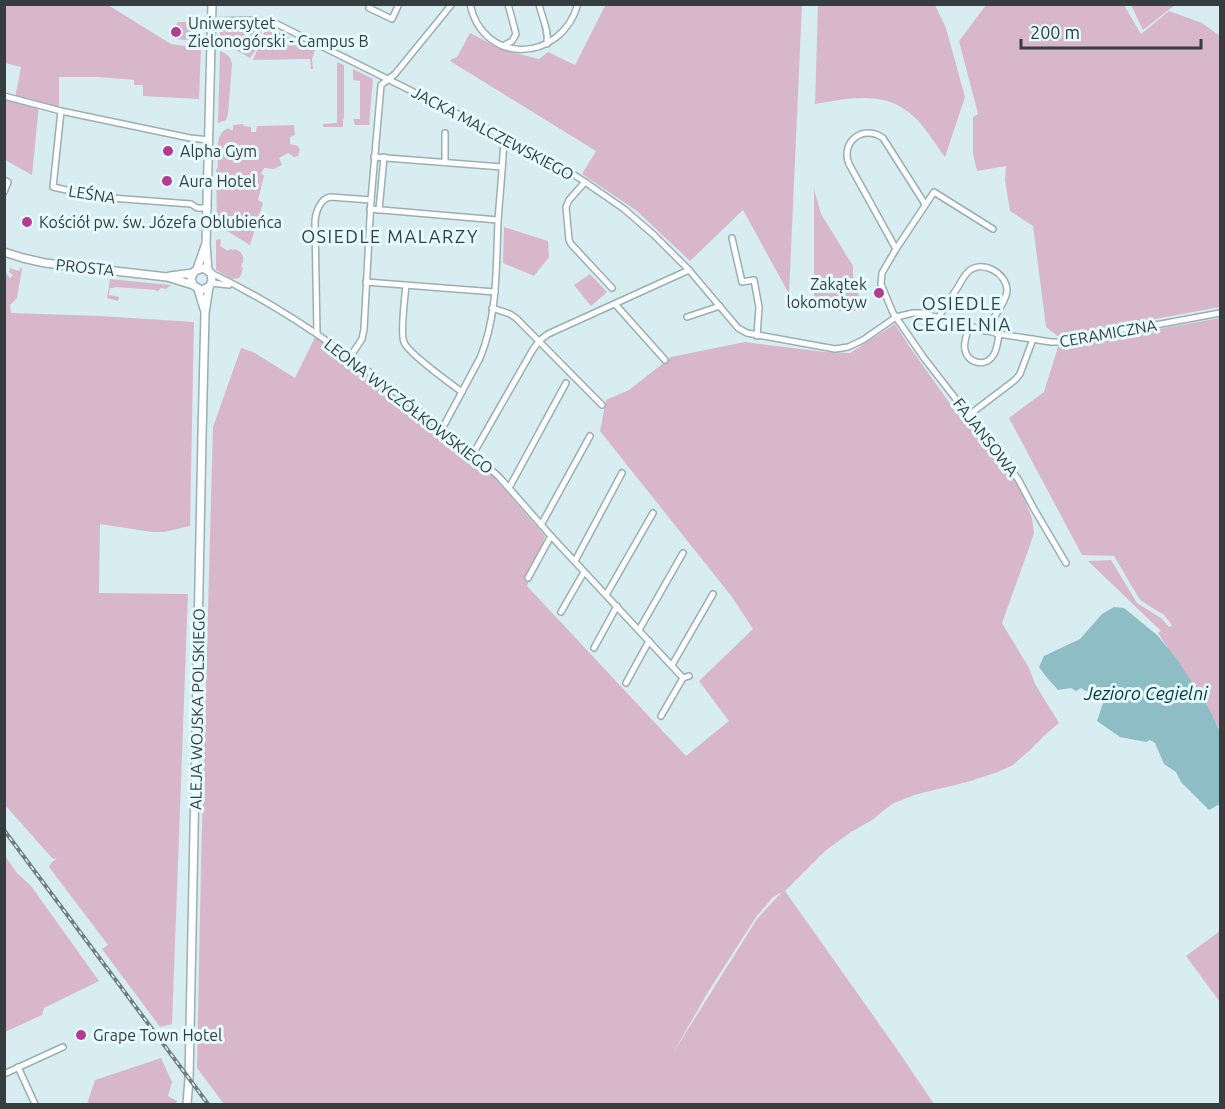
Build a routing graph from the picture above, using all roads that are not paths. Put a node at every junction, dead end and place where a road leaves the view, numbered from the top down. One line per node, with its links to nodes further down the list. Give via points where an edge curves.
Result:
1 (212, 4): 9 (main road)
2 (399, 4): 7 (street, via 392,19)
3 (452, 4): 12 (street)
4 (508, 4): 11 (street, via 516,34)
5 (539, 4): 10 (street)
6 (578, 4): 10 (street, via 567,28)
7 (370, 6)
8 (471, 8): 11 (street, via 479,27)
9 (212, 21): 12 (street, JACKA MALCZEWSKIEGO, via 275,23); 17 (main road)
10 (547, 44): 11 (street, via 524,50)
11 (503, 46)
12 (389, 79): 16 (street, JACKA MALCZEWSKIEGO); 18 (street, via 381,85)
13 (4, 96): 14 (street)
14 (61, 111): 17 (street); 27 (street, LEŚNA, via 53,187 98,197)
15 (445, 133): 20 (street)
16 (504, 137): 21 (street); 23 (street, JACKA MALCZEWSKIEGO)
17 (209, 140): 27 (main road)
18 (374, 157): 19 (street); 25 (street)
19 (384, 158): 20 (street); 29 (street)
20 (445, 162): 21 (street)
21 (502, 167): 30 (street)
22 (4, 180): 24 (street, via 8,182)
23 (585, 182): 36 (street, JACKA MALCZEWSKIEGO, via 624,209); 45 (street, via 566,207 569,240)
24 (4, 192)
25 (370, 200): 28 (street); 57 (street, via 330,197 322,201 317,212)
26 (926, 204): 31 (street, via 934,192); 34 (street); 34 (street, via 883,138 865,133 850,143 846,153 849,164)
27 (208, 208): 33 (main road)
28 (370, 209): 29 (street); 40 (street)
29 (379, 210): 30 (street)
30 (498, 220): 46 (street)
31 (993, 229)
32 (732, 238): 59 (street, via 742,282 754,280 759,307)
33 (206, 244): 37 (main road); 38 (main road)
34 (896, 249): 53 (street, FAJANSOWA, via 880,279)
35 (4, 252): 39 (main road, PROSTA, via 45,263)
36 (689, 270): 47 (street); 48 (street, JACKA MALCZEWSKIEGO)
37 (195, 271): 38 (main road, via 203,268); 39 (main road, PROSTA); 44 (main road, via 191,278)
38 (209, 272): 41 (main road); 43 (street, LEONA WYCZÓŁKOWSKIEGO)
39 (167, 277): 44 (main road, PROSTA)
40 (366, 282): 42 (street); 62 (street, via 362,339)
41 (210, 285): 43 (street, LEONA WYCZÓŁKOWSKIEGO); 44 (main road, via 204,290); 50 (main road, ALEJA WOJSKA POLSKIEGO)
42 (406, 285): 46 (street); 65 (street, via 404,343)
43 (233, 286): 57 (street, LEONA WYCZÓŁKOWSKIEGO)
44 (195, 287): 50 (main road, ALEJA WOJSKA POLSKIEGO)
45 (612, 288)
46 (495, 292): 49 (street)
47 (615, 304): 61 (street); 63 (street)
48 (720, 306): 52 (street); 59 (street, JACKA MALCZEWSKIEGO, via 742,331)
49 (492, 308): 61 (street, via 516,318); 65 (street, via 484,347)
50 (205, 313): 95 (main road, ALEJA WOJSKA POLSKIEGO)
51 (1221, 313): 60 (street, CERAMICZNA, via 1062,342)
52 (687, 317)
53 (896, 317): 54 (street, CERAMICZNA, via 921,313); 59 (street, CERAMICZNA, via 863,340 835,349); 67 (street, FAJANSOWA)
54 (938, 318): 55 (street, CERAMICZNA); 56 (street, via 967,273 974,268 990,268 1002,278 1007,291)
55 (969, 326): 56 (street, CERAMICZNA); 58 (street, via 965,349 975,362 992,358)
56 (985, 331): 58 (street, CERAMICZNA)
57 (317, 333): 62 (street, LEONA WYCZÓŁKOWSKIEGO)
58 (999, 334): 60 (street, CERAMICZNA)
59 (757, 336)
60 (1033, 339): 67 (street, via 1015,380)
61 (539, 341): 66 (street); 70 (street)
62 (350, 357): 68 (street, LEONA WYCZÓŁKOWSKIEGO)
63 (665, 360)
64 (566, 383): 72 (street)
65 (462, 392): 68 (street)
66 (602, 405)
67 (969, 415): 78 (street, FAJANSOWA, via 1018,479)
68 (442, 429): 70 (street, LEONA WYCZÓŁKOWSKIEGO)
69 (590, 436): 74 (street)
70 (473, 454): 72 (street, LEONA WYCZÓŁKOWSKIEGO)
71 (622, 473): 77 (street)
72 (509, 488): 74 (street, LEONA WYCZÓŁKOWSKIEGO)
73 (653, 513): 82 (street)
74 (541, 525): 75 (street, LEONA WYCZÓŁKOWSKIEGO)
75 (551, 536): 77 (street, LEONA WYCZÓŁKOWSKIEGO); 80 (street)
76 (683, 553): 85 (street)
77 (575, 561): 79 (street, LEONA WYCZÓŁKOWSKIEGO)
78 (1066, 563)
79 (584, 572): 82 (street, LEONA WYCZÓŁKOWSKIEGO); 84 (street)
80 (528, 578)
81 (713, 594): 88 (street)
82 (606, 595): 83 (street, LEONA WYCZÓŁKOWSKIEGO)
83 (617, 606): 85 (street, LEONA WYCZÓŁKOWSKIEGO); 87 (street)
84 (561, 612)
85 (639, 630): 86 (street, LEONA WYCZÓŁKOWSKIEGO)
86 (649, 641): 88 (street, LEONA WYCZÓŁKOWSKIEGO); 89 (street)
87 (594, 648)
88 (672, 666): 90 (street, LEONA WYCZÓŁKOWSKIEGO, via 686,677)
89 (626, 683)
90 (661, 716)
91 (63, 1047): 92 (street)
92 (18, 1067): 93 (street); 94 (street)
93 (4, 1074)
94 (35, 1104)
95 (186, 1104)

